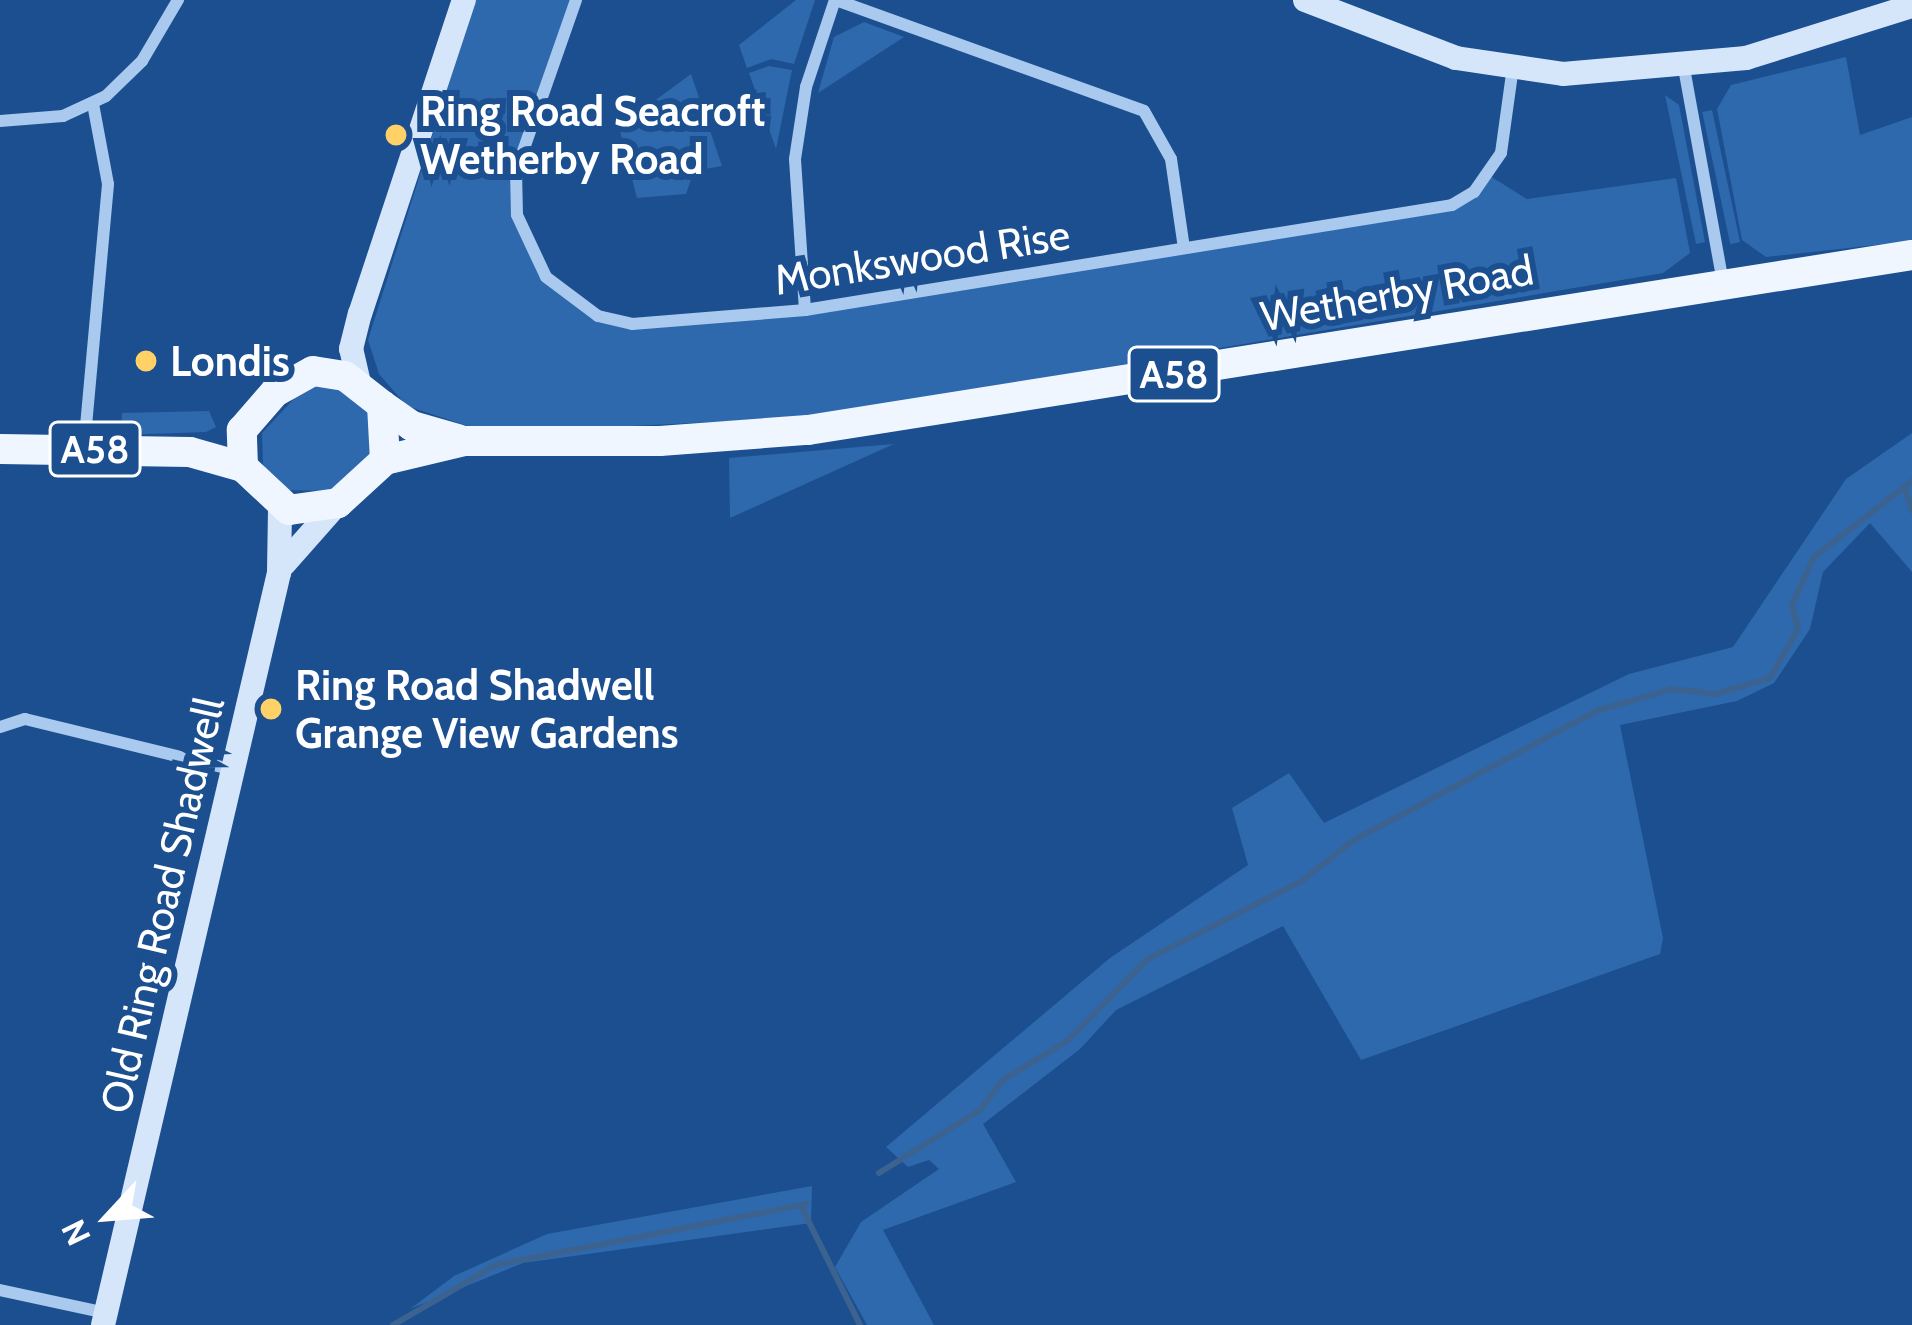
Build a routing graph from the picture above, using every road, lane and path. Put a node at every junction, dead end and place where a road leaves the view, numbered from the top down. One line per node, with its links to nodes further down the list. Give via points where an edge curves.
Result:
1 (178, 0): 10 (street, via 142,61)
2 (464, 0): 16 (main road)
3 (576, 0): 15 (street, Monkswood Rise, via 516,171 517,214 546,277 598,316 632,324)
4 (836, 0): 12 (street, via 1144,111 1171,159); 15 (street, via 806,87 794,159)
5 (1305, 0): 6 (main road)
6 (1334, 6): 8 (main road, via 1418,46)
7 (1912, 6): 9 (main road)
8 (1513, 67): 9 (main road, via 1622,74); 12 (street, Monkswood Rise, via 1501,153 1463,199)
9 (1684, 68): 14 (street)
10 (94, 104): 11 (street, via 63,116); 22 (street, via 108,184)
11 (0, 121)
12 (1184, 248): 15 (street, Monkswood Rise)
13 (1912, 255): 14 (main road, Wetherby Road / A58)
14 (1723, 282): 21 (main road, Wetherby Road / A58, via 808,430 660,442)
15 (805, 310)
16 (361, 314): 17 (main road); 18 (main road, via 351,349)
17 (314, 371): 18 (main road, A58); 20 (main road, A58, via 274,392)
18 (359, 383): 19 (main road, A58)
19 (382, 405): 21 (main road, A58, via 412,426); 25 (main road)
20 (247, 423): 24 (main road, A58); 26 (main road)
21 (465, 440): 25 (main road, A58)
22 (84, 448): 23 (main road, A58); 24 (main road, A58)
23 (0, 449)
24 (190, 452): 26 (main road, A58)
25 (385, 460): 27 (main road, A58)
26 (243, 466): 28 (main road)
27 (338, 503): 28 (main road, via 312,511); 29 (main road, Old Ring Road Shadwell)
28 (280, 507): 29 (main road, Old Ring Road Shadwell)
29 (279, 573): 31 (main road, Old Ring Road Shadwell)
30 (0, 727): 31 (street, via 25,719)
31 (234, 770): 33 (main road, Old Ring Road Shadwell)
32 (0, 1290): 33 (street)
33 (104, 1319)

